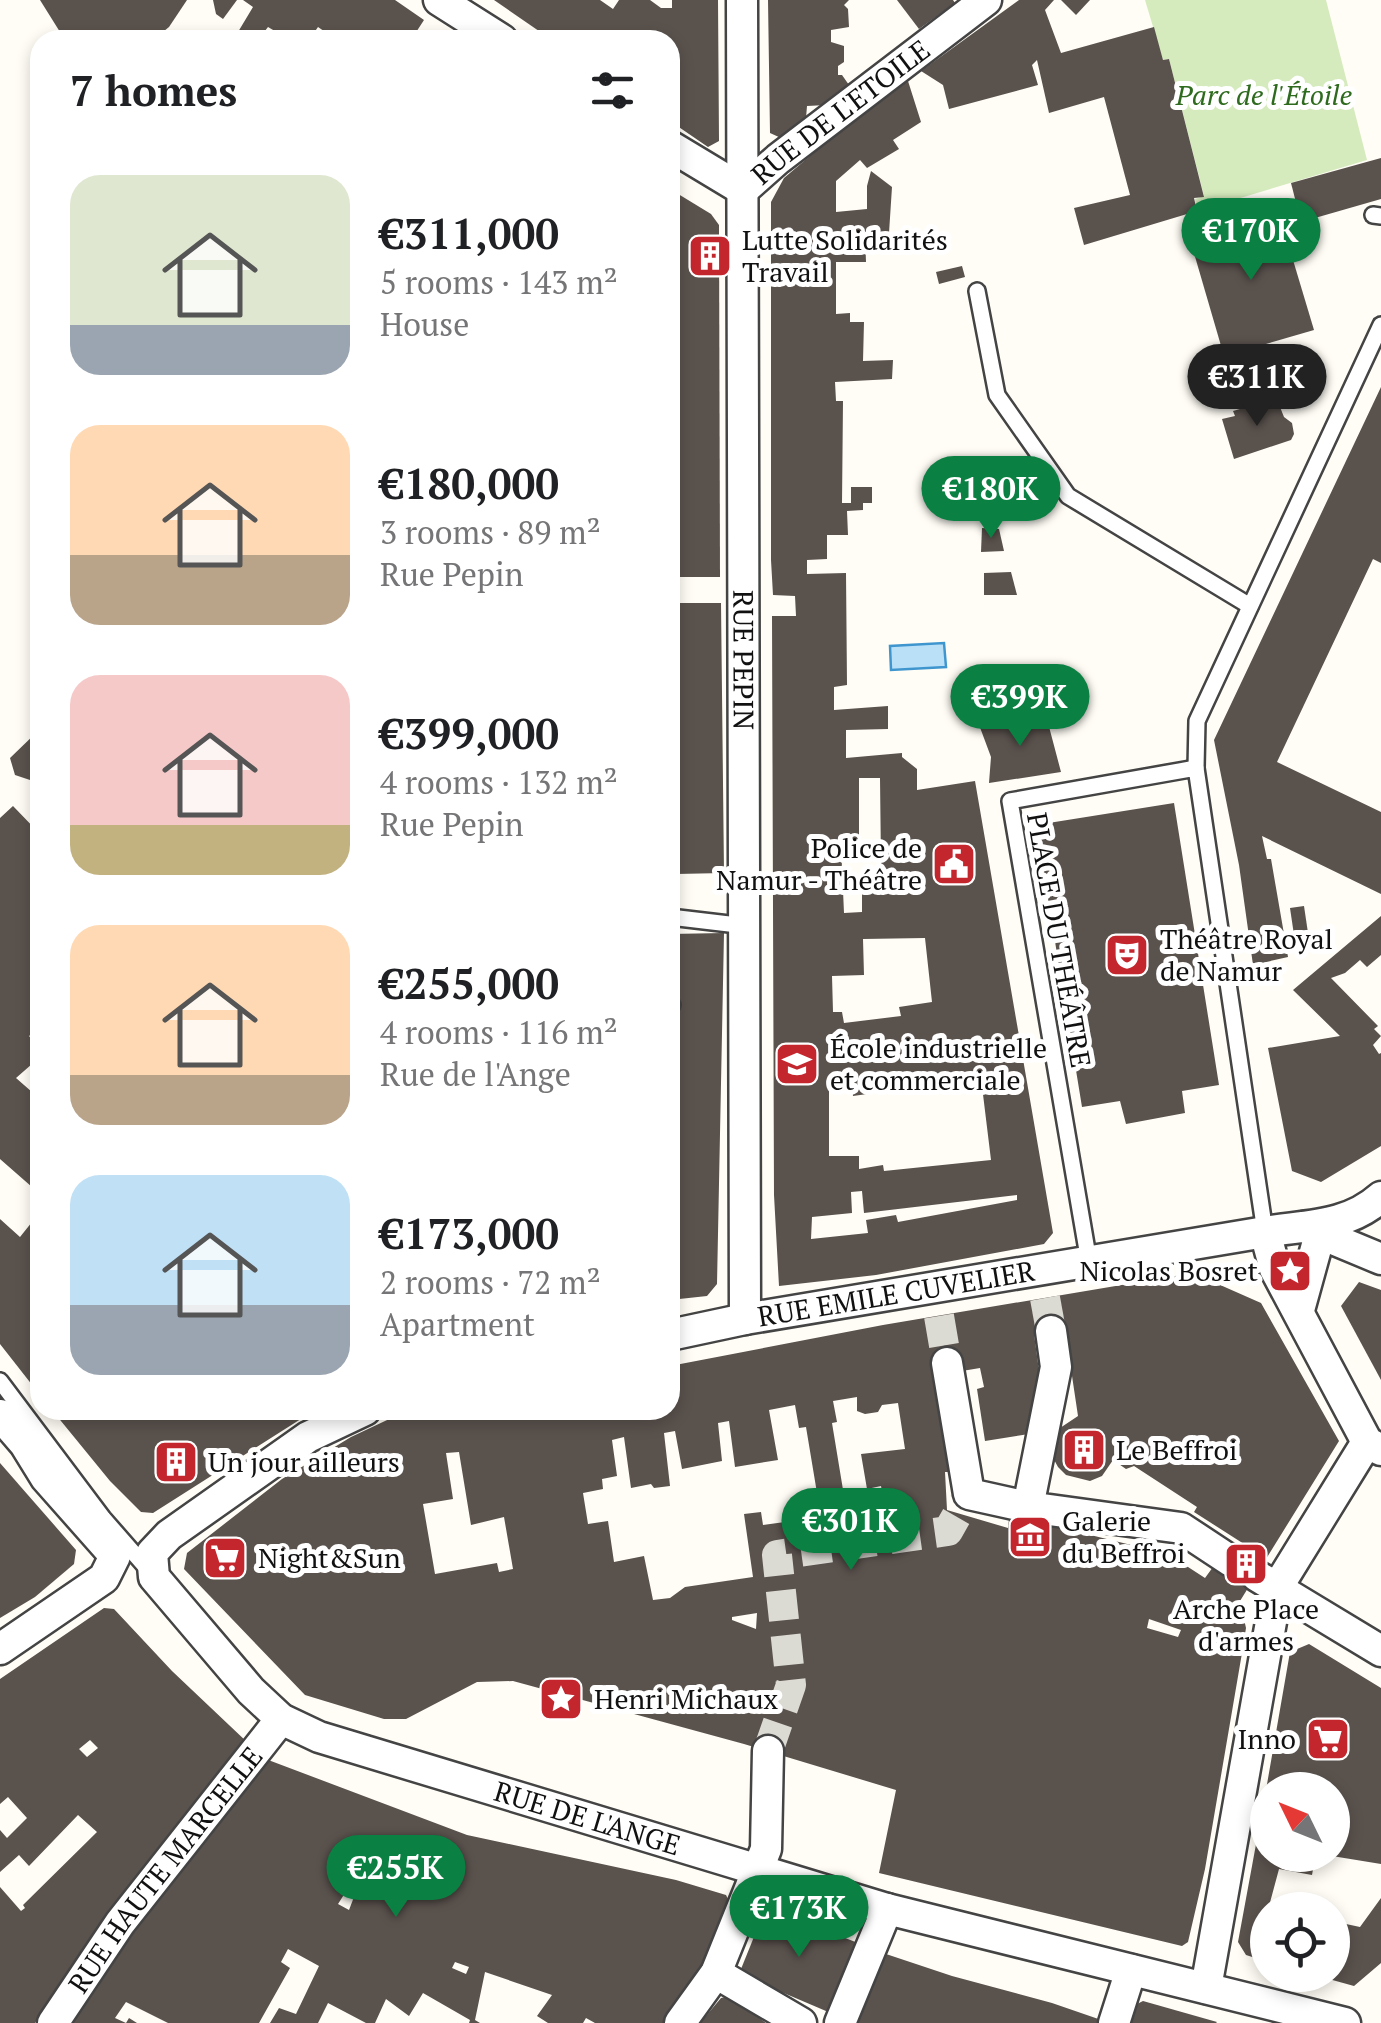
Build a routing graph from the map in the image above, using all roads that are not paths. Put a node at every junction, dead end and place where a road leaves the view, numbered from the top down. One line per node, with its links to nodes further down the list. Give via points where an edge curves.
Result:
1 (439, 0): 4 (street)
2 (742, 0): 6 (street, RUE PEPIN)
3 (986, 0): 6 (street, RUE DE L'ETOILE)
4 (486, 30)
5 (680, 152): 6 (street)
6 (743, 190): 12 (street, RUE PEPIN)
7 (978, 292): 9 (lane, via 997,395 1068,496)
8 (1381, 325): 9 (lane)
9 (1250, 606): 10 (lane, via 1197,721)
10 (1196, 768): 15 (lane); 17 (lane, PLACE DU THÉÂTRE, via 1010,801)
11 (680, 918): 12 (lane)
12 (746, 926): 19 (street, RUE PEPIN)
13 (1381, 1197): 14 (street, RUE EMILE CUVELIER, via 1363,1213)
14 (1311, 1230): 15 (street, RUE EMILE CUVELIER); 16 (street); 18 (street)
15 (1266, 1232): 17 (street, RUE EMILE CUVELIER); 18 (street, via 1275,1268)
16 (1381, 1259)
17 (1090, 1262): 19 (street, RUE EMILE CUVELIER, via 1043,1284 937,1302)
18 (1298, 1310): 28 (street)
19 (745, 1319): 21 (street, RUE EMILE CUVELIER)
20 (1051, 1331): 29 (street, via 1056,1366)
21 (680, 1333)
22 (948, 1364): 29 (street, via 969,1494)
23 (0, 1381): 25 (lane)
24 (0, 1415): 30 (street, RUE DE L'ANGE, via 46,1478)
25 (30, 1420)
26 (30, 1420): 30 (lane)
27 (344, 1420): 30 (street, via 308,1437)
28 (1370, 1441): 31 (street)
29 (1028, 1507): 31 (street, via 1181,1528)
30 (138, 1560): 32 (street); 34 (street, RUE DE L'ANGE)
31 (1255, 1575): 33 (street); 40 (street)
32 (0, 1649)
33 (1381, 1651)
34 (281, 1719): 36 (street, RUE DE L'ANGE, via 318,1737 382,1748 551,1810); 41 (street, RUE HAUTE MARCELLE, via 120,1923)
35 (768, 1752): 36 (street)
36 (760, 1868): 37 (street, RUE DE L'ANGE); 39 (street)
37 (882, 1899): 38 (street, RUE DE L'ANGE); 44 (street)
38 (1131, 1970): 40 (street, RUE DE L'ANGE); 45 (street)
39 (716, 1973): 42 (street); 43 (street)
40 (1206, 1988): 46 (street, RUE DE L'ANGE)
41 (53, 2023)
42 (680, 2023)
43 (801, 2023)
44 (840, 2023)
45 (1114, 2023)
46 (1345, 2023)

